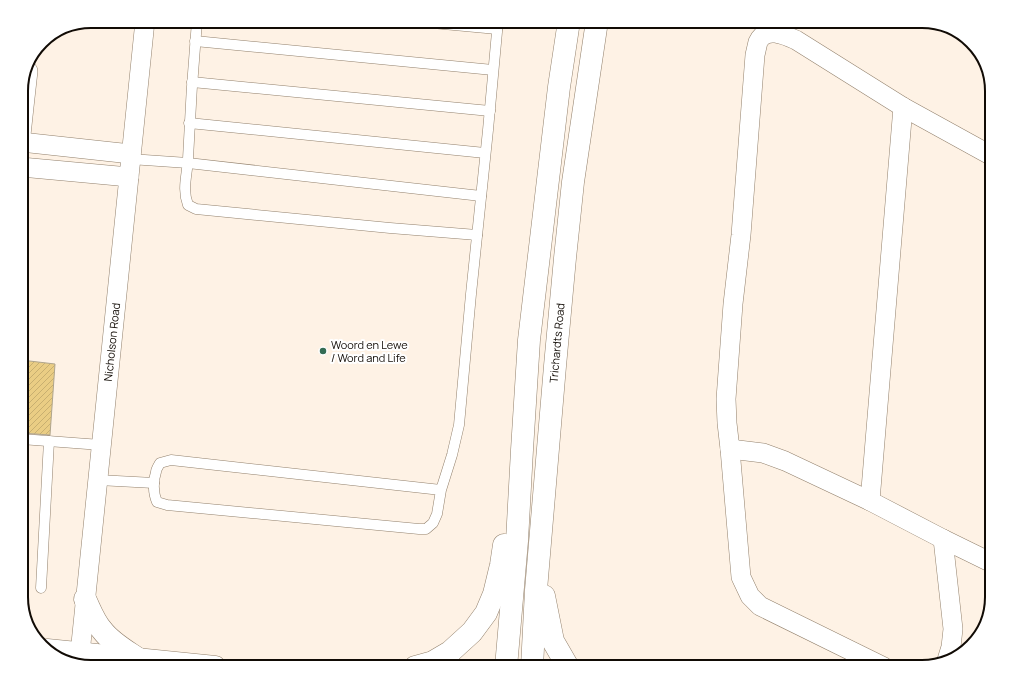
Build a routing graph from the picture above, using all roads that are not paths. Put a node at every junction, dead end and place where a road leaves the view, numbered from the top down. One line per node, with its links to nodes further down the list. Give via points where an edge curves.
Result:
1 (144, 28): 15 (street, Nicholson Road)
2 (196, 28): 6 (lane)
3 (498, 28): 7 (lane)
4 (568, 28): 27 (main road, via 529,340)
5 (596, 28): 31 (main road, Trichardts Road, via 573,182)
6 (195, 41): 7 (lane); 8 (lane)
7 (494, 70): 10 (lane)
8 (192, 82): 10 (lane); 11 (lane)
9 (903, 107): 13 (street); 23 (street, via 796,40 771,32 762,36 758,42 726,392 726,423); 28 (street)
10 (490, 111): 14 (lane)
11 (189, 122): 14 (lane); 16 (lane)
12 (28, 143): 15 (street)
13 (985, 152)
14 (485, 153): 18 (lane)
15 (130, 163): 16 (lane); 17 (street); 22 (street, Nicholson Road)
16 (188, 163): 18 (lane); 19 (lane, via 185,197 188,205 196,209)
17 (28, 167)
18 (481, 196): 19 (lane)
19 (477, 235): 26 (lane, via 459,425)
20 (28, 440): 21 (lane)
21 (49, 441): 22 (lane); 32 (lane)
22 (101, 445): 24 (street, Nicholson Road)
23 (730, 449): 28 (street, via 763,453 785,461); 42 (street, via 741,577 750,596 760,606)
24 (98, 480): 25 (lane); 33 (street, Nicholson Road)
25 (154, 483): 26 (lane, via 160,463 171,460); 26 (lane, via 154,496 157,502 167,505 419,529 426,529 433,523)
26 (441, 490)
27 (519, 492): 38 (main road, via 494,594 486,613 472,632 450,652); 39 (main road)
28 (870, 501): 29 (street)
29 (943, 539): 30 (street); 34 (street, via 953,629)
30 (985, 560)
31 (539, 563): 40 (main road, Trichardts Road); 41 (main road, via 553,641)
32 (41, 588)
33 (86, 599): 36 (street, Nicholson Road); 37 (main road, via 102,630)
34 (948, 654)
35 (67, 655): 36 (main road)
36 (79, 658): 37 (main road)
37 (140, 660)
38 (436, 660)
39 (507, 660)
40 (532, 660)
41 (564, 660)
42 (870, 660)

